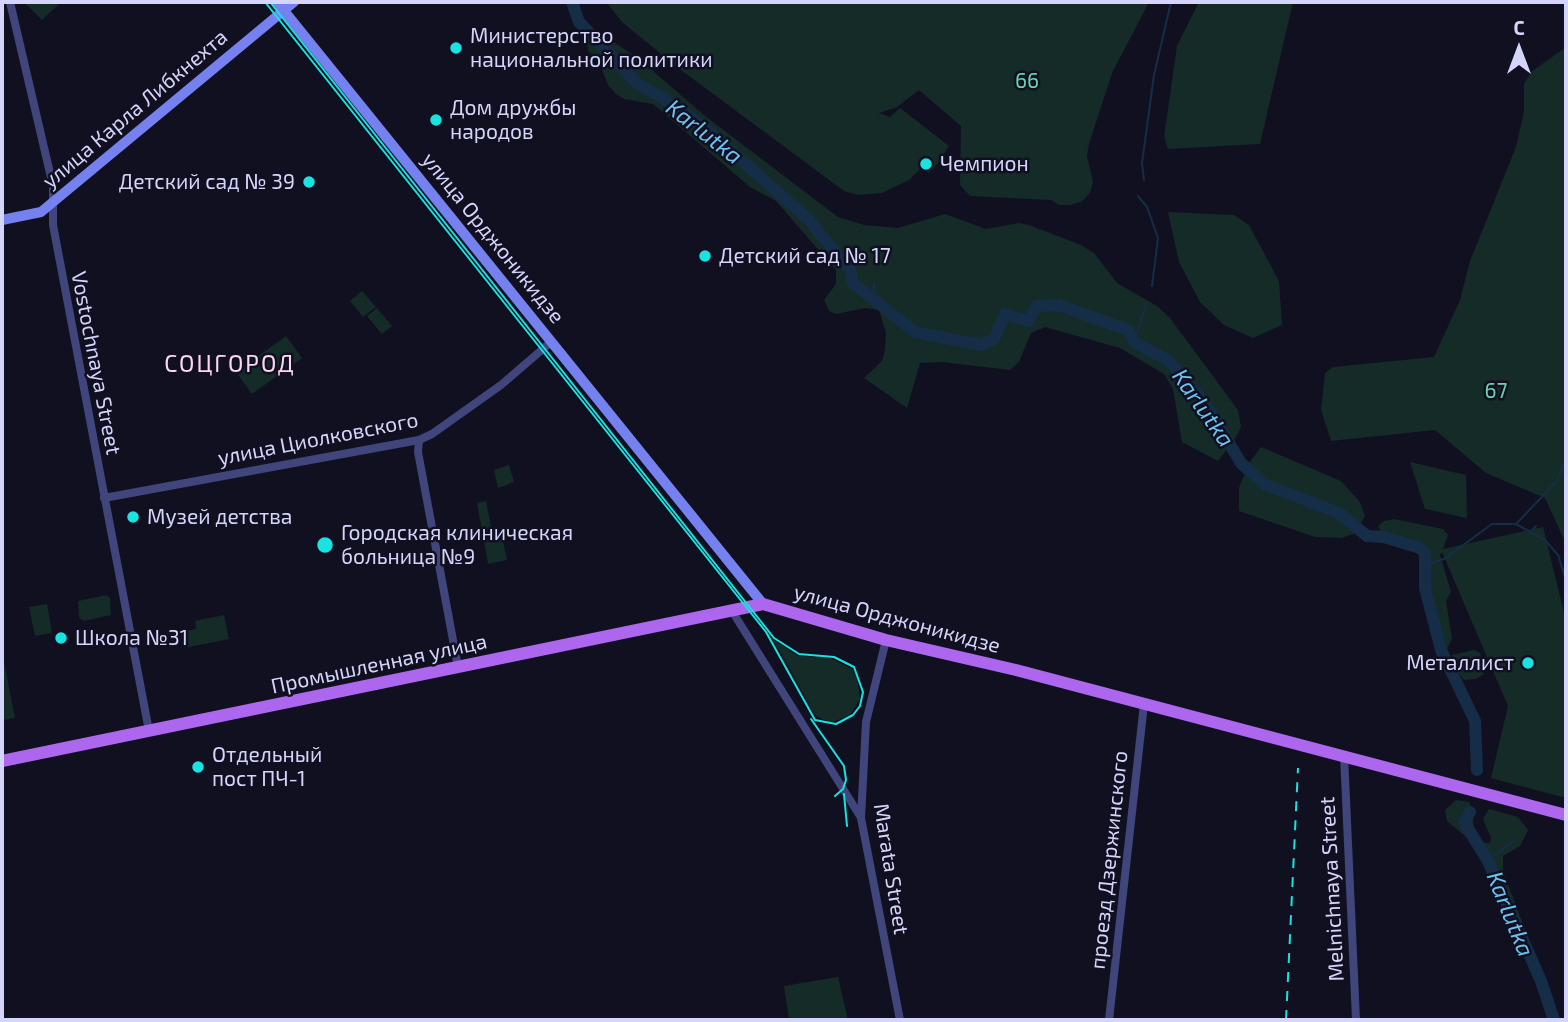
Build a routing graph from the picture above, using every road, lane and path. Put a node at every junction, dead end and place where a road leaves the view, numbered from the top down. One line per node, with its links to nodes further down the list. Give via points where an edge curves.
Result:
1 (10, 2): 3 (street, Vostochnaya Street, via 53,186)
2 (285, 4): 3 (main road, улица Карла Либкнехта); 5 (main road, улица Орджоникидзе)
3 (53, 203): 4 (main road, улица Карла Либкнехта, via 41,212); 7 (street, Vostochnaya Street, via 53,225)
4 (2, 220)
5 (551, 342): 6 (street, улица Циолковского, via 501,385); 8 (main road, улица Орджоникидзе)
6 (419, 440): 7 (street, улица Циолковского); 11 (street)
7 (104, 498): 13 (street, Vostochnaya Street)
8 (763, 604): 9 (main road, Промышленная улица); 10 (main road, улица Орджоникидзе)
9 (732, 611): 11 (main road, Промышленная улица); 17 (street)
10 (886, 640): 12 (main road, улица Орджоникидзе); 17 (street, Marata Street, via 866,722)
11 (458, 667): 13 (main road, Промышленная улица)
12 (1144, 704): 14 (main road, улица Орджоникидзе); 19 (street, проезд Дзержинского)
13 (149, 731): 15 (main road, Промышленная улица)
14 (1344, 755): 16 (main road, улица Орджоникидзе); 20 (street, Melnichnaya Street)
15 (2, 761)
16 (1566, 815)
17 (861, 818): 18 (street, Marata Street)
18 (900, 1020)
19 (1109, 1020)
20 (1356, 1020)

